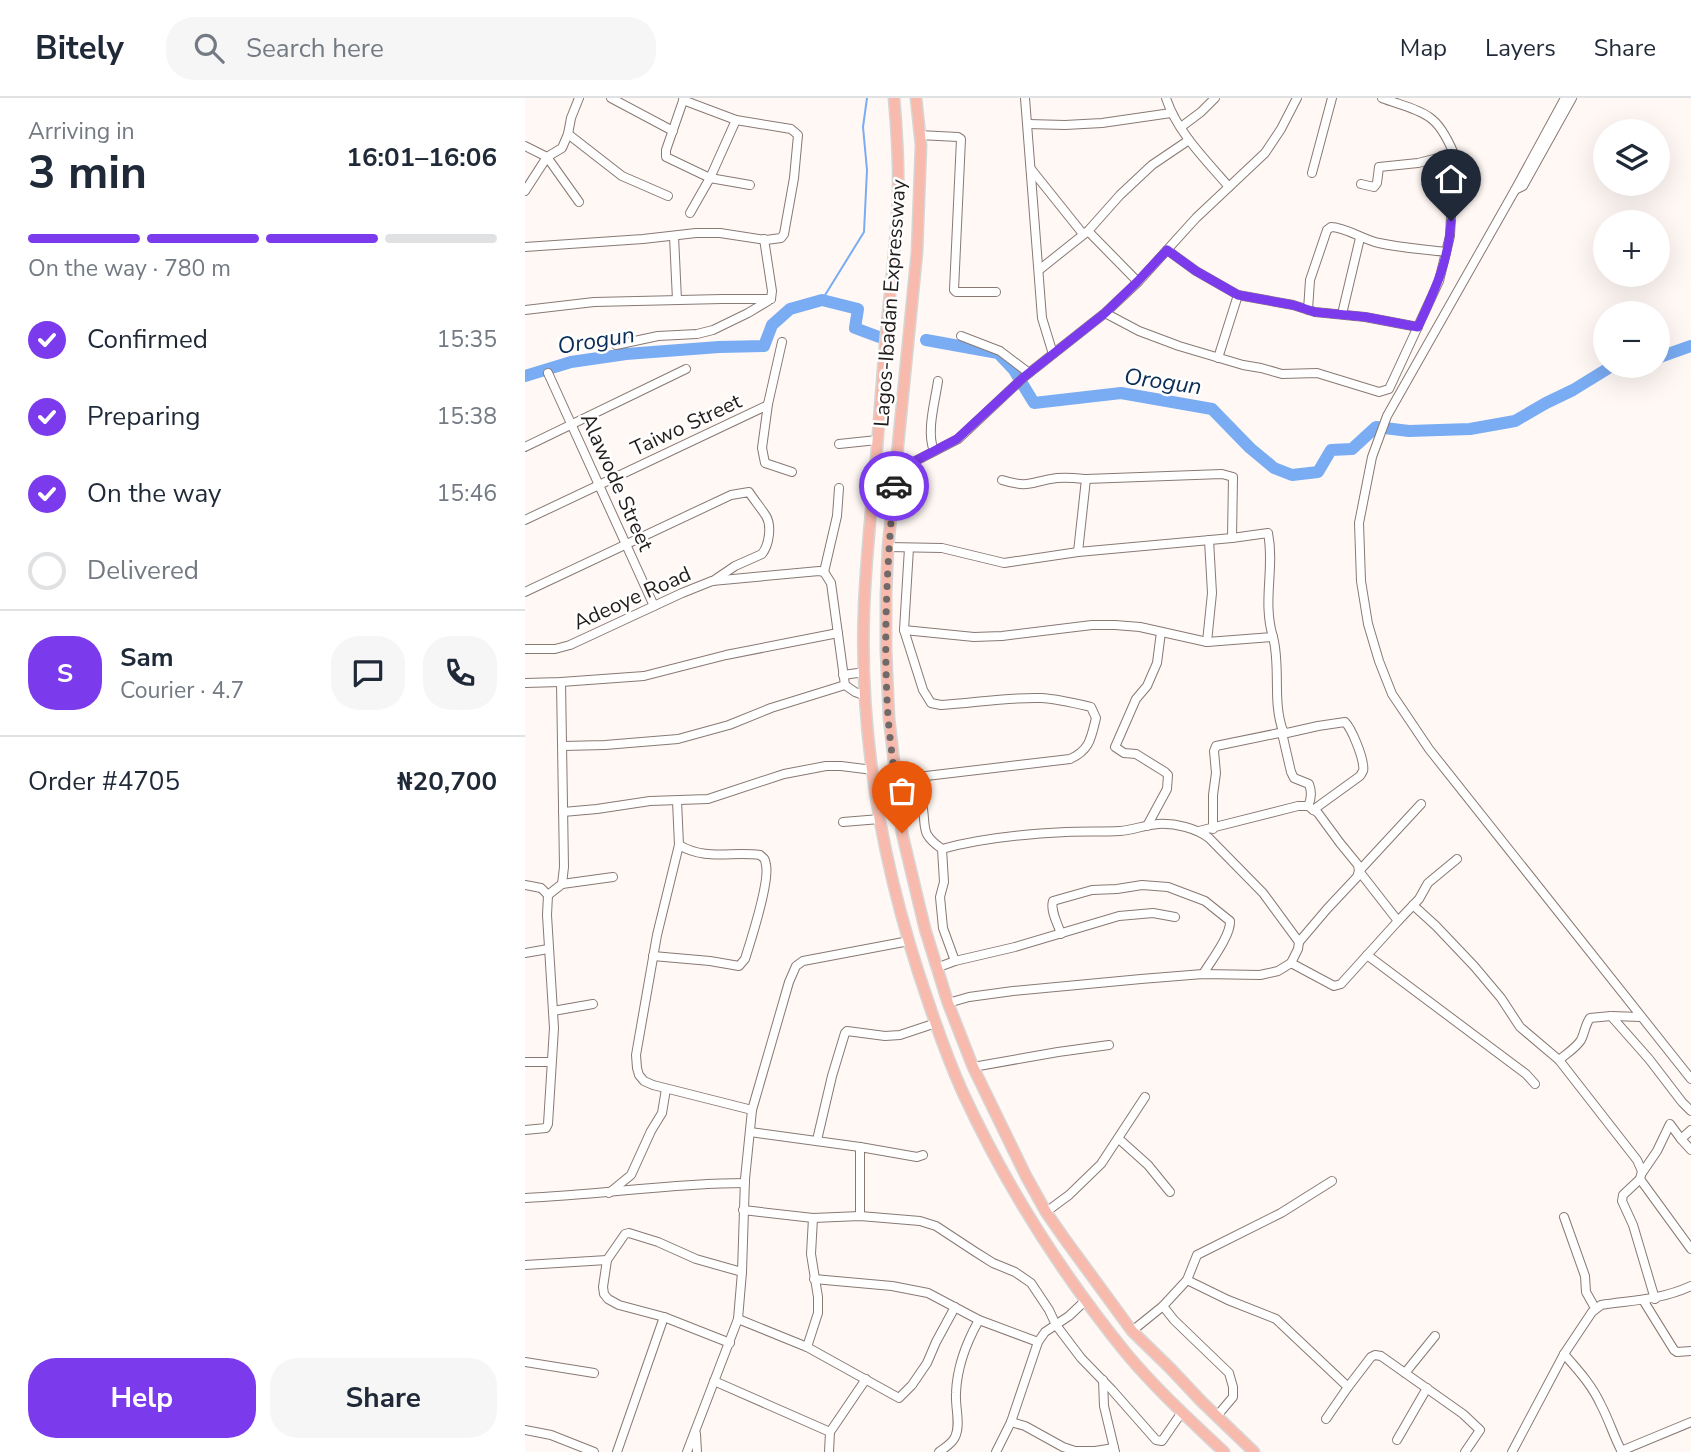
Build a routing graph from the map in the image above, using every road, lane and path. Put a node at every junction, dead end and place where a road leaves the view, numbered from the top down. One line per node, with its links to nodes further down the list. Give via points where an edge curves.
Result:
1 (579, 98): 19 (street)
2 (611, 98): 18 (street)
3 (894, 98): 65 (highway, Lagos-Ibadan Expressway, via 898,201)
4 (916, 98): 20 (highway, Lagos-Ibadan Expressway)
5 (1025, 98): 16 (street)
6 (1166, 98): 14 (street)
7 (1215, 98): 17 (street)
8 (1297, 98): 30 (street, via 1265,153)
9 (1332, 98): 26 (street)
10 (1383, 98): 23 (street, via 1426,114)
11 (1565, 98): 31 (street)
12 (1572, 98): 31 (street, via 1523,186)
13 (684, 99): 15 (street); 18 (street)
14 (1171, 113): 16 (street, via 1102,123); 17 (street)
15 (736, 120): 27 (street); 39 (street, via 792,129 798,135 784,234)
16 (1028, 124): 25 (street)
17 (1181, 127): 21 (street)
18 (673, 131): 27 (street, via 666,157)
19 (568, 134): 24 (street, via 562,148); 33 (street, via 622,176)
20 (919, 135): 45 (street, via 961,139 954,290); 69 (highway, Lagos-Ibadan Expressway, via 917,252)
21 (1189, 140): 30 (street); 36 (street, via 1152,165)
22 (525, 146): 24 (street)
23 (1454, 154): 28 (street, via 1379,167 1374,187); 42 (street)
24 (547, 157): 32 (street); 34 (street)
25 (1031, 169): 36 (street); 43 (street)
26 (1312, 173)
27 (710, 178): 29 (street); 35 (street)
28 (1361, 184)
29 (750, 185)
30 (1229, 187): 41 (street)
31 (1515, 190): 137 (street, via 1387,416 1372,457 1359,523 1366,613 1392,694 1421,738)
32 (525, 191)
33 (668, 196)
34 (579, 202)
35 (690, 213)
36 (1086, 232): 43 (street); 44 (street)
37 (674, 236): 39 (street, via 720,233); 40 (street); 48 (street)
38 (1360, 238): 42 (street); 50 (street, via 1335,226 1327,230 1310,280); 52 (street)
39 (764, 239): 47 (street)
40 (525, 247)
41 (1167, 250): 44 (street); 46 (street)
42 (1446, 252): 53 (street, via 1439,281)
43 (1039, 270): 57 (street, via 1042,318)
44 (1137, 282): 51 (street)
45 (996, 292)
46 (1238, 295): 50 (street); 58 (street)
47 (771, 299): 48 (street); 56 (street, via 713,330)
48 (677, 300): 49 (street)
49 (525, 310)
50 (1308, 310): 52 (street)
51 (1105, 313): 57 (street); 58 (street, via 1139,331)
52 (1342, 314): 53 (street)
53 (1418, 327): 58 (street, via 1388,390 1379,392 1317,373 1282,374)
54 (961, 336): 61 (street, via 1000,351)
55 (782, 342): 63 (street, Taiwo Street)
56 (616, 345)
57 (1053, 354): 61 (street)
58 (1217, 358)
59 (686, 369): 64 (street)
60 (548, 373): 64 (street, Alawode Street)
61 (1027, 375): 68 (street, via 957,439)
62 (938, 381): 68 (street, via 930,428)
63 (768, 404): 70 (street, via 762,448 765,463); 73 (street, Taiwo Street)
64 (573, 424): 67 (street); 73 (street, Alawode Street)
65 (877, 440): 66 (street); 92 (highway, Lagos-Ibadan Expressway, via 865,599)
66 (839, 444)
67 (525, 447)
68 (934, 452): 69 (street)
69 (896, 471): 79 (highway, Lagos-Ibadan Expressway)
70 (792, 472)
71 (1086, 479): 72 (street, via 1055,478 1023,485); 76 (street, via 1219,473 1233,477); 81 (street)
72 (1002, 480)
73 (598, 486): 75 (street, Taiwo Street); 78 (street, Alawode Street)
74 (839, 488): 82 (street)
75 (525, 520)
76 (1232, 538): 77 (street); 89 (street, via 1268,533 1267,599)
77 (1209, 540): 81 (street); 90 (street, via 1212,593)
78 (626, 544): 83 (street, via 731,495 749,492 767,518 766,550); 84 (street); 85 (street, Alawode Street)
79 (888, 547): 80 (street); 131 (highway, Lagos-Ibadan Expressway, via 888,718 902,833)
80 (909, 548): 81 (street, via 942,548 1004,563); 86 (street)
81 (1078, 552)
82 (824, 572): 83 (street, Adeoye Road); 88 (street, via 831,583)
83 (712, 581): 85 (street, Adeoye Road)
84 (525, 592)
85 (654, 606): 91 (street, Adeoye Road, via 570,645)
86 (904, 630): 87 (street, via 983,637 1115,625); 112 (street, via 931,703 1040,698 1090,707 1096,718 1088,745 1070,759 919,780 925,832)
87 (1161, 632): 90 (street); 107 (street, via 1157,663 1115,747 1136,754 1168,775 1167,789)
88 (838, 633): 93 (street); 94 (street, via 644,676)
89 (1273, 637): 90 (street); 98 (street)
90 (1207, 642)
91 (525, 649)
92 (865, 673): 93 (street); 97 (highway, Lagos-Ibadan Expressway)
93 (843, 675): 96 (street)
94 (561, 682): 95 (street); 99 (street)
95 (525, 683)
96 (845, 685): 97 (street); 99 (street, via 678,739)
97 (866, 696): 100 (highway, Lagos-Ibadan Expressway)
98 (1283, 733): 103 (street, via 1294,778 1312,790); 103 (street, via 1342,722 1350,727 1362,774); 108 (street, via 1216,746)
99 (563, 746): 104 (street)
100 (873, 769): 101 (street, via 812,768 708,799); 105 (highway, Lagos-Ibadan Expressway)
101 (677, 801): 104 (street); 111 (street)
102 (1421, 804): 114 (street)
103 (1311, 808): 108 (street, via 1291,807); 114 (street)
104 (563, 812): 116 (street)
105 (880, 819): 106 (street); 123 (highway, Lagos-Ibadan Expressway)
106 (843, 822)
107 (1147, 826): 109 (street); 112 (street, via 1025,835)
108 (1213, 827): 109 (street); 110 (street)
109 (1199, 831): 110 (street)
110 (1209, 838): 124 (street, via 1263,893)
111 (679, 845): 128 (street); 128 (street, via 698,853 761,855 767,871 762,897 739,966)
112 (942, 849): 129 (street, via 943,928)
113 (1457, 859): 119 (street, via 1428,883)
114 (1359, 871): 121 (street); 124 (street)
115 (613, 877): 116 (street)
116 (562, 884): 118 (street)
117 (525, 885): 118 (street, via 541,888)
118 (548, 895): 125 (street)
119 (1413, 905): 121 (street); 140 (street, via 1474,966 1520,1027)
120 (1175, 917): 122 (street, via 1129,915)
121 (1398, 920): 127 (street)
122 (1061, 934): 129 (street); 132 (street, via 1053,901 1092,890 1142,884 1168,887 1205,901 1230,921 1231,927)
123 (909, 941): 138 (highway, Lagos-Ibadan Expressway); 148 (street, via 799,962)
124 (1299, 942): 130 (street)
125 (548, 949): 126 (street); 135 (street)
126 (525, 953)
127 (1367, 955): 130 (street, via 1334,986); 145 (street)
128 (653, 956): 146 (street, via 637,1068 645,1081)
129 (955, 961): 131 (street)
130 (1291, 963): 132 (street, via 1261,975)
131 (936, 968): 134 (highway, Lagos-Ibadan Expressway)
132 (1203, 974): 134 (street, via 1013,991)
133 (593, 1003): 135 (street)
134 (948, 1003): 143 (highway, Lagos-Ibadan Expressway)
135 (554, 1011): 142 (street)
136 (1611, 1016): 137 (street); 140 (street, via 1590,1018 1576,1046); 149 (street)
137 (1641, 1017): 144 (street)
138 (936, 1023): 155 (street, via 900,1035 847,1031); 178 (highway, Lagos-Ibadan Expressway, via 993,1154)
139 (1109, 1045): 143 (street)
140 (1559, 1060): 159 (street, via 1637,1160)
141 (525, 1062): 142 (street)
142 (551, 1062): 150 (street, via 548,1124 542,1130)
143 (973, 1067): 166 (highway, Lagos-Ibadan Expressway)
144 (1691, 1079)
145 (1535, 1084)
146 (666, 1088): 148 (street); 163 (street, via 662,1113 631,1175)
147 (1145, 1097): 153 (street)
148 (751, 1111): 152 (street)
149 (1691, 1111)
150 (525, 1130)
151 (1691, 1130): 154 (street)
152 (750, 1132): 155 (street); 161 (street)
153 (1119, 1139): 162 (street, via 1148,1164); 166 (street, via 1101,1164)
154 (1681, 1139): 157 (street); 159 (street, via 1670,1124)
155 (817, 1140): 156 (street)
156 (860, 1147): 158 (street); 167 (street)
157 (1691, 1150)
158 (923, 1155)
159 (1641, 1176): 170 (street); 177 (street, via 1622,1197)
160 (1332, 1181): 175 (street, via 1281,1213 1197,1255)
161 (745, 1183): 163 (street); 165 (street)
162 (1170, 1192)
163 (609, 1193): 164 (street)
164 (525, 1198)
165 (743, 1210): 169 (street); 173 (street)
166 (1046, 1212): 187 (highway, Lagos-Ibadan Expressway)
167 (860, 1216): 169 (street); 186 (street, via 936,1226 1031,1283)
168 (1564, 1217): 182 (street)
169 (813, 1218): 174 (street, via 810,1254)
170 (1691, 1249)
171 (607, 1260): 172 (street); 173 (street, via 629,1233); 183 (street, via 603,1287 608,1299)
172 (525, 1265)
173 (742, 1272): 184 (street)
174 (814, 1279): 181 (street, via 913,1290); 191 (street, via 818,1313)
175 (1187, 1280): 180 (street); 200 (street, via 1276,1319)
176 (1691, 1286): 177 (street)
177 (1655, 1299): 179 (street)
178 (1086, 1300): 186 (street); 202 (highway, Lagos-Ibadan Expressway, via 1126,1353)
179 (1643, 1300): 182 (street); 192 (street, via 1674,1350)
180 (1163, 1306): 187 (street); 203 (street, via 1229,1373 1233,1397)
181 (955, 1307): 185 (street); 197 (street, via 927,1363 899,1398)
182 (1595, 1308): 193 (street)
183 (664, 1317): 190 (street); 213 (street)
184 (738, 1319): 190 (street); 191 (street)
185 (979, 1320): 189 (street); 217 (street, via 968,1340 955,1391 958,1429 953,1441)
186 (1056, 1325): 189 (street); 198 (street)
187 (1132, 1331): 203 (highway, Lagos-Ibadan Expressway)
188 (1435, 1336): 196 (street)
189 (1038, 1342): 205 (street)
190 (730, 1343): 199 (street)
191 (807, 1347): 197 (street)
192 (1691, 1351)
193 (1564, 1354): 222 (street); 223 (street, via 1588,1382)
194 (525, 1362): 195 (street)
195 (594, 1373)
196 (1405, 1373): 200 (street, via 1375,1355); 201 (street)
197 (866, 1379): 209 (street)
198 (1103, 1380): 202 (street, via 1156,1440 1162,1441); 211 (street)
199 (714, 1381): 208 (street); 209 (street)
200 (1347, 1387): 204 (street)
201 (1427, 1388): 210 (street); 221 (street, via 1480,1430)
202 (1182, 1412): 219 (highway, Lagos-Ibadan Expressway)
203 (1217, 1416): 220 (highway, Lagos-Ibadan Expressway)
204 (1326, 1419)
205 (1011, 1422): 211 (street, via 1075,1451); 218 (street)
206 (1691, 1422): 223 (street)
207 (525, 1430): 212 (street)
208 (696, 1431): 214 (street); 215 (street)
209 (830, 1432): 216 (street)
210 (1397, 1440)
211 (1114, 1450)
212 (594, 1452)
213 (617, 1452)
214 (687, 1452)
215 (697, 1452)
216 (829, 1452)
217 (939, 1452)
218 (996, 1452)
219 (1224, 1452)
220 (1254, 1452)
221 (1465, 1452)
222 (1512, 1452)
223 (1621, 1452)

